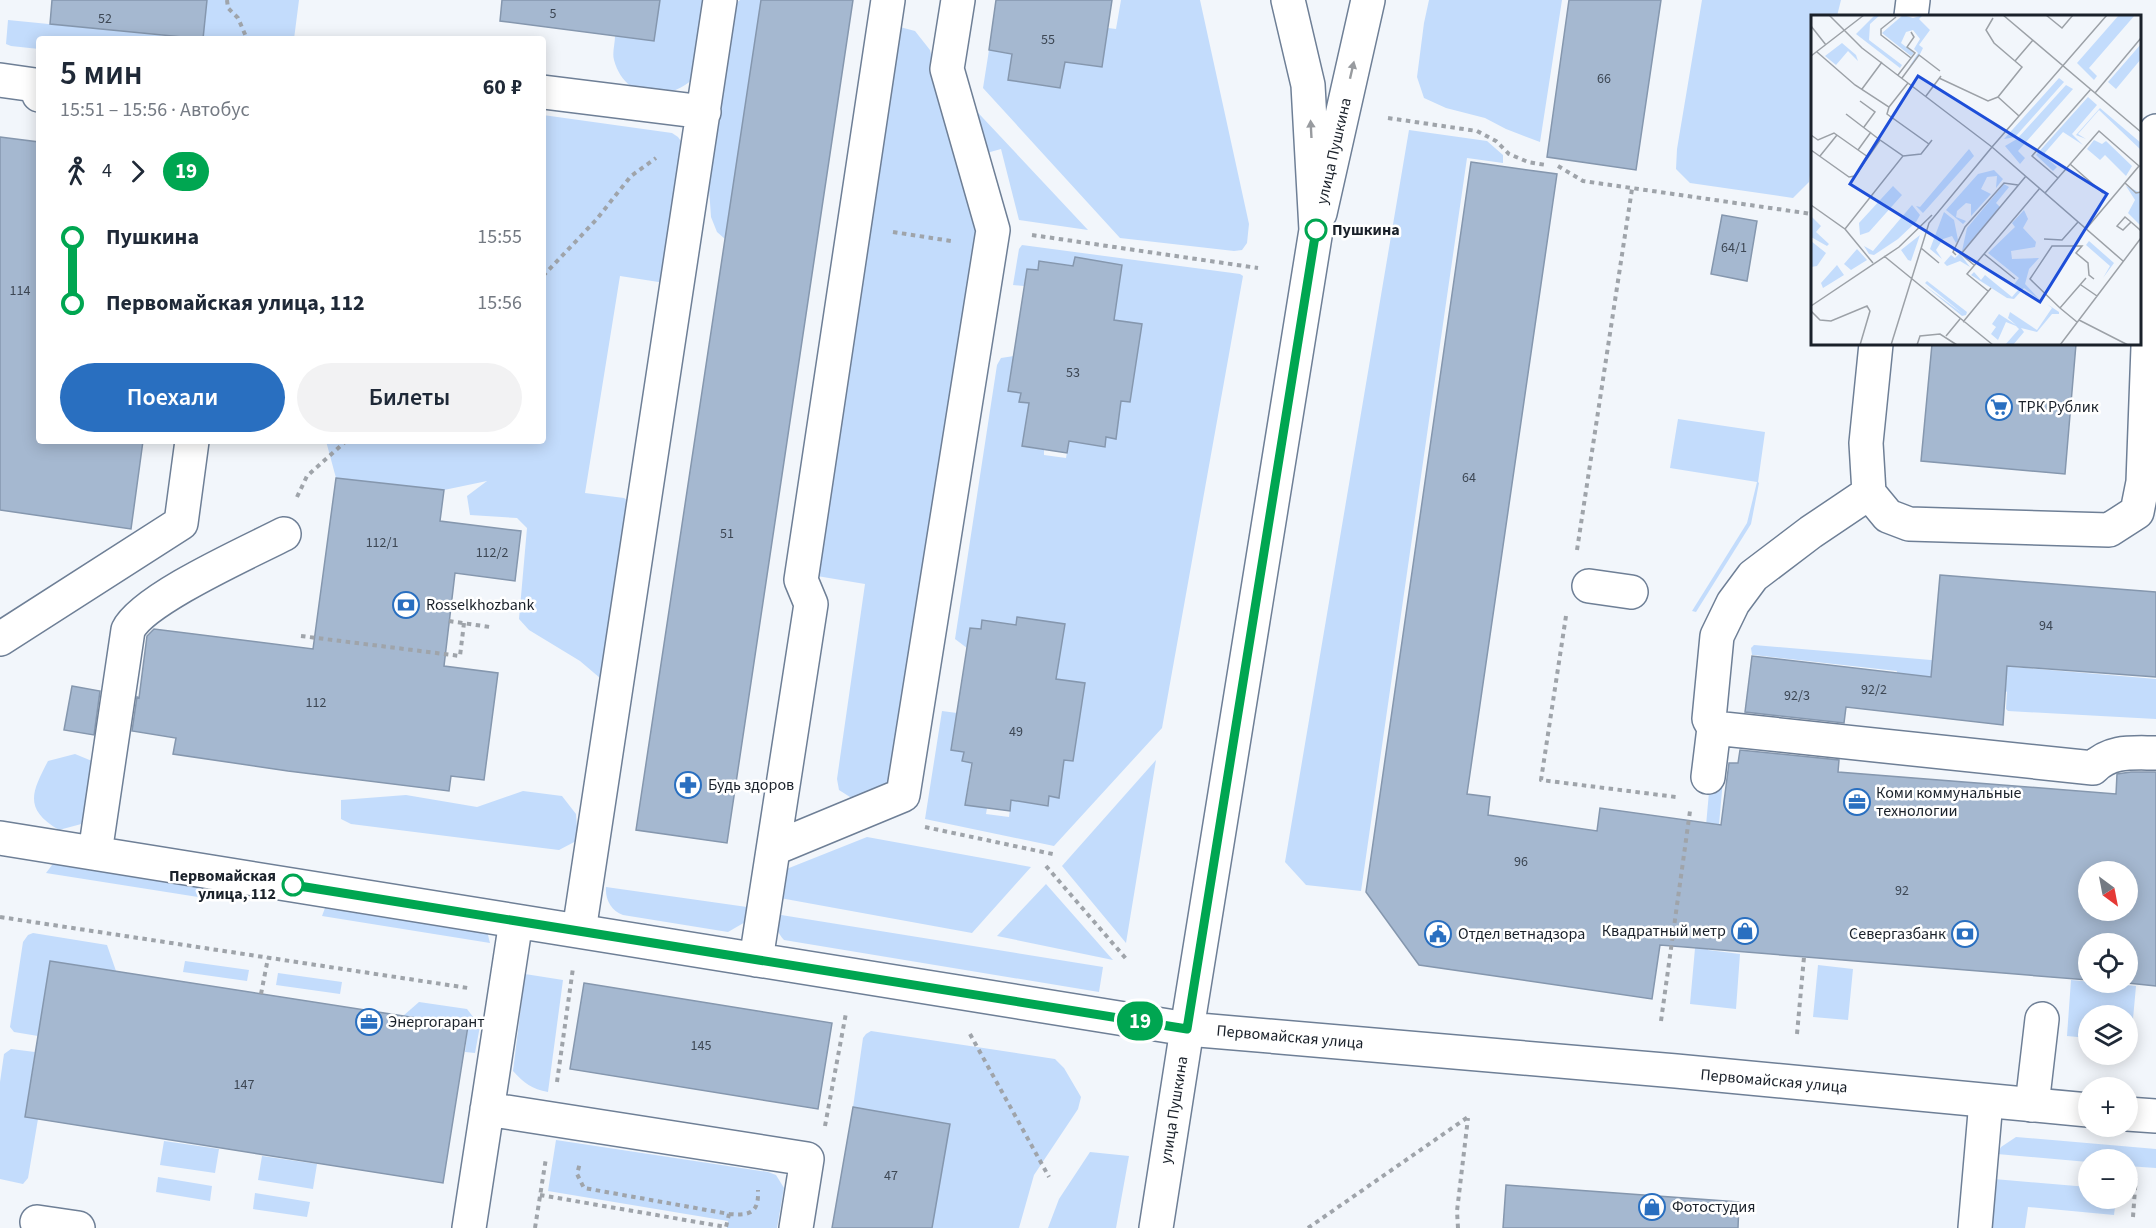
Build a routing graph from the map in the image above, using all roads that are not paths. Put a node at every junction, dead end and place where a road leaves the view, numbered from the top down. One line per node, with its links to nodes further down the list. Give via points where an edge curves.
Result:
1 (720, 0): 11 (main road)
2 (888, 0): 27 (main road, via 801,580 811,604)
3 (958, 0): 27 (main road, via 947,69 992,238 903,795)
4 (1288, 0): 13 (main road, one-way to 4, via 1308,84)
5 (1368, 0): 13 (main road, улица Пушкина, one-way to 5)
6 (1913, 0): 7 (main road)
7 (1911, 15)
8 (0, 80): 9 (main road)
9 (36, 88)
10 (546, 92): 11 (main road)
11 (704, 112): 30 (main road)
12 (2156, 131): 14 (main road)
13 (1316, 230): 33 (main road, улица Пушкина)
14 (2153, 310): 18 (main road, via 2143,482)
15 (1876, 345): 17 (main road, via 1866,442)
16 (192, 444): 22 (main road, via 181,523)
17 (1869, 493): 18 (main road, via 1888,516 1909,524 2109,530); 23 (main road, via 1754,576 1733,603 1717,636 1708,719)
18 (2146, 513)
19 (284, 534): 28 (main road, via 165,596 133,621 128,630)
20 (1589, 586): 21 (main road)
21 (1631, 592)
22 (0, 639)
23 (1714, 728): 24 (main road, via 2093,768 2100,760 2120,752); 25 (main road)
24 (2156, 753)
25 (1708, 777)
26 (0, 838): 28 (main road, Первомайская улица)
27 (775, 848): 31 (main road)
28 (94, 853): 29 (main road, Первомайская улица)
29 (516, 921): 30 (main road, Первомайская улица); 36 (main road)
30 (576, 947): 31 (main road, Первомайская улица)
31 (756, 960): 33 (main road, Первомайская улица)
32 (2042, 1019): 35 (main road)
33 (1187, 1029): 34 (main road, Первомайская улица); 44 (main road, улица Пушкина)
34 (1986, 1101): 35 (main road, Первомайская улица); 45 (main road)
35 (2032, 1105): 37 (main road, Первомайская улица)
36 (487, 1109): 42 (main road); 43 (main road, via 807,1158)
37 (2078, 1109)
38 (2138, 1115): 39 (main road)
39 (2156, 1116)
40 (37, 1222): 41 (main road)
41 (78, 1228)
42 (469, 1228)
43 (796, 1228)
44 (1156, 1228)
45 (1975, 1228)

